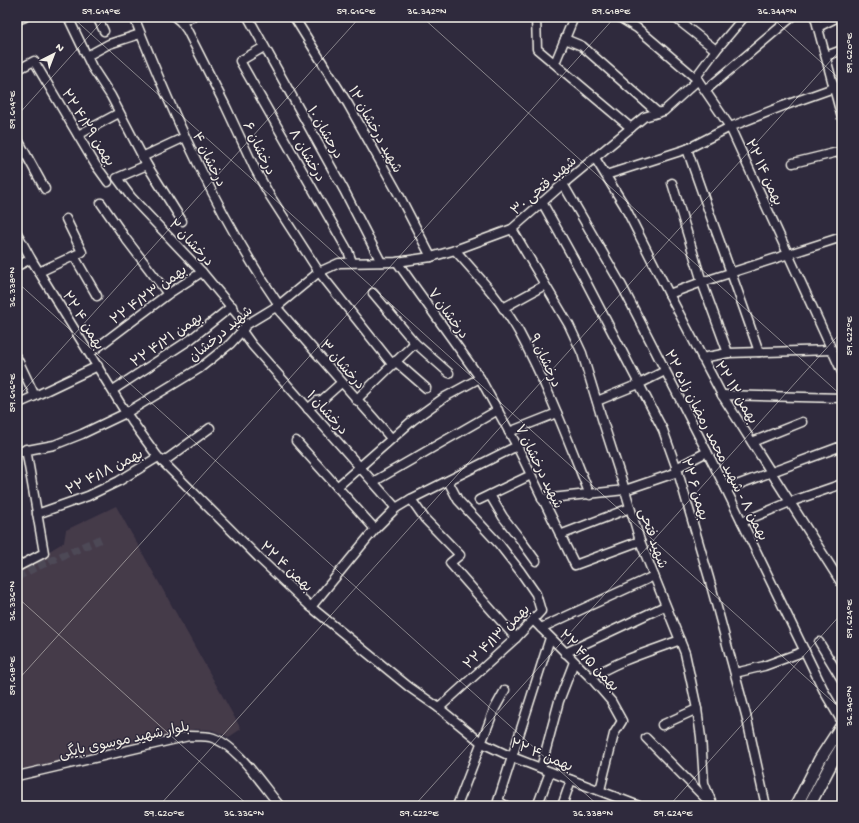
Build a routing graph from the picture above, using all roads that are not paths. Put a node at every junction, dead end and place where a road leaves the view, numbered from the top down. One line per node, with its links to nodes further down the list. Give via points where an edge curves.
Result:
1 (25, 17): 17 (street)
2 (68, 17): 25 (street)
3 (97, 17): 19 (street)
4 (134, 17): 20 (street, درخشان ۴)
5 (192, 17): 16 (street)
6 (248, 17): 22 (street, درحشان ۱۰)
7 (294, 17): 62 (street, شهید درخشان ۱۲, via 348,104)
8 (536, 17): 27 (street, via 537,49)
9 (574, 17): 21 (street)
10 (619, 17): 29 (street, ۲۲ بهمن ۱۴, via 637,28)
11 (674, 17): 23 (street)
12 (744, 17): 23 (street)
13 (792, 17): 31 (street)
14 (816, 17): 18 (street)
15 (838, 17): 18 (street)
16 (178, 19): 70 (street, درخشان ۶, via 187,30 270,196)
17 (17, 20)
18 (818, 27): 26 (street)
19 (104, 31)
20 (140, 34): 25 (street, via 110,44); 38 (street, درخشان ۴)
21 (565, 39): 27 (street); 32 (street, via 582,46)
22 (264, 47): 64 (street, درخشان ۸, via 240,61); 65 (street, درحشان ۱۰, via 359,217)
23 (716, 50): 29 (street)
24 (842, 50): 26 (street)
25 (87, 56): 33 (street)
26 (826, 56): 30 (street)
27 (555, 63): 36 (street)
28 (17, 70): 37 (street, ۲۲ بهمن ۴/۲۹, via 34,61)
29 (697, 78): 31 (street, ۲۲ بهمن ۱۴); 32 (street, via 670,107)
30 (838, 85): 34 (street); 35 (street)
31 (706, 90): 35 (street, ۲۲ بهمن ۱۴)
32 (657, 112): 36 (street, via 644,117)
33 (120, 113): 37 (street); 42 (street)
34 (842, 118)
35 (730, 127): 40 (street); 60 (street, ۲۲ بهمن ۱۴)
36 (630, 128): 43 (street)
37 (78, 135): 47 (street, ۲۲ بهمن ۴/۲۹)
38 (185, 137): 42 (street); 79 (street, درخشان ۴, via 219,207)
39 (17, 138): 50 (street)
40 (687, 149): 46 (street); 71 (street, via 709,216)
41 (842, 151): 44 (street)
42 (142, 157): 45 (street)
43 (595, 158): 46 (street, شهید فتحی ۳۰); 49 (street, شهید فتحی ۳۰)
44 (793, 163)
45 (147, 165): 55 (street); 69 (street, درخشان ۲, via 118,178 131,197)
46 (606, 175): 53 (street, شهید فتحی ۳۰)
47 (108, 182)
48 (672, 183): 72 (street)
49 (562, 184): 52 (street, شهید فتحی ۳۰); 92 (street, ۲۲ بهمن ۸ - شهید محمد رمضان زاده, via 622,286)
50 (45, 189)
51 (101, 202): 75 (street)
52 (542, 202): 56 (street, شهید فتحی ۳۰); 97 (street, ۲۲ بهمن ۶)
53 (624, 205): 76 (street, ۲۲ بهمن ۱۲)
54 (66, 219): 61 (street, via 82,252)
55 (182, 221)
56 (512, 229): 59 (street, شهید فتحی ۳۰); 73 (street, شهید فتحی)
57 (17, 233): 63 (street, ۲۲ بهمن ۴)
58 (842, 237): 60 (street)
59 (456, 250): 62 (street, شهید فتحی ۳۰); 80 (street, درخشان ۹)
60 (787, 255): 71 (street); 83 (street, ۲۲ بهمن ۱۴)
61 (74, 256): 68 (street); 77 (street)
62 (431, 257): 66 (street, شهید درخشان)
63 (31, 259): 67 (street); 68 (street, ۲۲ بهمن ۴)
64 (352, 262): 65 (street, شهید درخشان); 70 (street, شهید درخشان, via 339,263)
65 (381, 262): 66 (street, شهید درخشان)
66 (397, 262): 95 (street, درخشان ۷)
67 (17, 266)
68 (39, 272): 86 (street, ۲۲ بهمن ۴)
69 (202, 272): 75 (street, ۲۲ بهمن ۴/۲۳); 78 (street, درخشان ۲)
70 (319, 272): 79 (street, شهید درخشان); 90 (street, درخشان ۶, via 364,332)
71 (732, 273): 72 (street); 85 (street)
72 (702, 282): 76 (street); 87 (street)
73 (545, 285): 80 (street); 104 (street, شهید فتحی, via 582,353)
74 (373, 293): 82 (street)
75 (168, 294): 86 (street, ۲۲ بهمن ۴/۲۳)
76 (669, 294): 89 (street, ۲۲ بهمن ۱۲)
77 (97, 296)
78 (232, 306): 81 (street, درخشان ۲); 99 (street, ۲۲ بهمن ۴/۲۱, via 180,347)
79 (277, 306): 81 (street, شهید درخشان); 96 (street, درخشان ۳)
80 (503, 308): 109 (street, درخشان ۹, via 518,332)
81 (244, 328): 106 (street, درخشان ۱, via 252,345); 108 (street, شهید درخشان, via 230,344 200,368)
82 (415, 343): 90 (street); 94 (street)
83 (832, 351): 84 (street); 85 (street); 93 (street, ۲۲ بهمن ۱۴)
84 (842, 351)
85 (759, 352): 87 (street)
86 (90, 353): 91 (street, ۲۲ بهمن ۴)
87 (728, 353): 89 (street)
88 (17, 358): 101 (street)
89 (702, 358): 100 (street, ۲۲ بهمن ۱۲)
90 (394, 363): 98 (street, درخشان ۶); 103 (street)
91 (98, 366): 99 (street, ۲۲ بهمن ۴); 101 (street)
92 (665, 371): 97 (street); 120 (street, ۲۲ بهمن ۸ - شهید محمد رمضان زاده)
93 (842, 372)
94 (449, 373)
95 (480, 378): 107 (street, شهید درخشان ۷); 113 (street, via 439,402)
96 (341, 383): 103 (street, درخشان ۳); 106 (street)
97 (640, 384): 104 (street); 123 (street, ۲۲ بهمن ۶, via 663,430)
98 (426, 388)
99 (113, 390): 108 (street, ۲۲ بهمن ۴)
100 (722, 395): 102 (street); 115 (street, ۲۲ بهمن ۱۲)
101 (35, 396): 105 (street)
102 (842, 398)
103 (356, 400): 113 (street, درخشان ۳)
104 (597, 401): 131 (street, شهید فتحی)
105 (17, 404)
106 (308, 409): 122 (street, درخشان ۱)
107 (498, 410): 112 (street, شهید درخشان ۷); 127 (street)
108 (126, 413): 118 (street, شهید درخشان, via 54,445); 121 (street, ۲۲ بهمن ۴)
109 (557, 413): 112 (street); 133 (street, درخشان ۹)
110 (802, 422): 115 (street)
111 (210, 428): 121 (street, ۲۲ بهمن ۴/۱۸)
112 (509, 432): 116 (street, شهید درخشان ۷)
113 (391, 438): 122 (street)
114 (296, 441): 129 (street)
115 (752, 442): 124 (street, ۲۲ بهمن ۱۲)
116 (517, 446): 125 (street, شهید درخشان ۷); 126 (street)
117 (842, 446): 124 (street)
118 (26, 449): 119 (street, شهید درخشان); 140 (street)
119 (17, 452)
120 (707, 452): 123 (street); 130 (street, ۲۲ بهمن ۸ - شهید محمد رمضان زاده)
121 (161, 459): 140 (street, ۲۲ بهمن ۴/۱۸, via 88,496); 150 (street, ۲۲ بهمن ۴)
122 (360, 467): 127 (street, درخشان ۱); 129 (street)
123 (677, 470): 131 (street); 160 (street, ۲۲ بهمن ۶)
124 (771, 472): 130 (street); 137 (street, ۲۲ بهمن ۱۲)
125 (531, 475): 132 (street); 135 (street, شهید درخشان ۷)
126 (448, 481): 134 (street); 151 (street, ۲۲ بهمن ۴/۱۳, via 458,500 499,544 536,594 541,611)
127 (373, 482): 138 (street, درخشان ۱)
128 (842, 484): 137 (street)
129 (337, 487): 142 (street)
130 (726, 489): 141 (street, ۲۲ بهمن ۸ - شهید محمد رمضان زاده)
131 (626, 490): 133 (street); 139 (street, شهید فتحی)
132 (490, 495): 136 (street); 145 (street, via 503,518)
133 (590, 495): 135 (street)
134 (411, 499): 138 (street); 153 (street, via 425,519 460,556 450,563)
135 (542, 499): 143 (street, شهید درخشان ۷)
136 (479, 500)
137 (790, 502): 141 (street); 148 (street, ۲۲ بهمن ۱۲)
138 (396, 508): 142 (street)
139 (630, 508): 143 (street); 144 (street, شهید فتحی)
140 (37, 514): 146 (street, via 44,553)
141 (742, 522): 157 (street, ۲۲ بهمن ۸ - شهید محمد رمضان زاده)
142 (375, 530): 150 (street)
143 (560, 535): 144 (street, شهید درخشان ۷, via 575,565)
144 (640, 541): 147 (street, شهید فتحی)
145 (536, 561)
146 (17, 567)
147 (654, 576): 149 (street, شهید فتحی); 152 (street)
148 (842, 584)
149 (665, 606): 155 (street, شهید فتحی); 158 (street)
150 (311, 607): 164 (street, ۲۲ بهمن ۴, via 409,687)
151 (533, 620): 152 (street, ۲۲ بهمن ۴/۵); 153 (street, ۲۲ بهمن ۴/۱۳)
152 (541, 628): 154 (street, ۲۲ بهمن ۴/۵)
153 (516, 638): 164 (street, ۲۲ بهمن ۴/۱۳)
154 (550, 638): 158 (street, ۲۲ بهمن ۴/۵); 171 (street)
155 (680, 640): 161 (street); 165 (street, شهید فتحی, via 686,653)
156 (819, 642): 162 (street)
157 (805, 651): 160 (street, via 764,666); 166 (street, ۲۲ بهمن ۸ - شهید محمد رمضان زاده)
158 (565, 653): 159 (street, ۲۲ بهمن ۴/۵)
159 (574, 662): 161 (street, ۲۲ بهمن ۴/۵); 172 (street, via 559,700)
160 (734, 673): 184 (street, ۲۲ بهمن ۶)
161 (591, 678): 176 (street, ۲۲ بهمن ۴/۵, via 611,701 622,721 614,734)
162 (842, 680)
163 (505, 690): 169 (street, via 494,710)
164 (439, 708): 169 (street, ۲۲ بهمن ۴)
165 (697, 709): 167 (street); 183 (street, شهید فتحی, via 704,783)
166 (842, 723): 185 (main road)
167 (662, 725)
168 (646, 738): 183 (street)
169 (482, 743): 171 (street, ۲۲ بهمن ۴); 179 (street)
170 (842, 746): 186 (main road)
171 (512, 758): 172 (street, ۲۲ بهمن ۴); 180 (street, via 498,801)
172 (541, 768): 173 (street, ۲۲ بهمن ۴)
173 (550, 772): 175 (street, ۲۲ بهمن ۴); 177 (street)
174 (17, 776): 178 (street, بلوار شهید موسوی بایگی, via 189,736 211,737 238,754)
175 (571, 780): 176 (street, ۲۲ بهمن ۴); 181 (street)
176 (600, 790): 182 (street, ۲۲ بهمن ۴)
177 (538, 804)
178 (280, 806)
179 (457, 806)
180 (506, 806)
181 (562, 806)
182 (639, 806)
183 (712, 806)
184 (766, 806)
185 (796, 806)
186 (809, 806)

